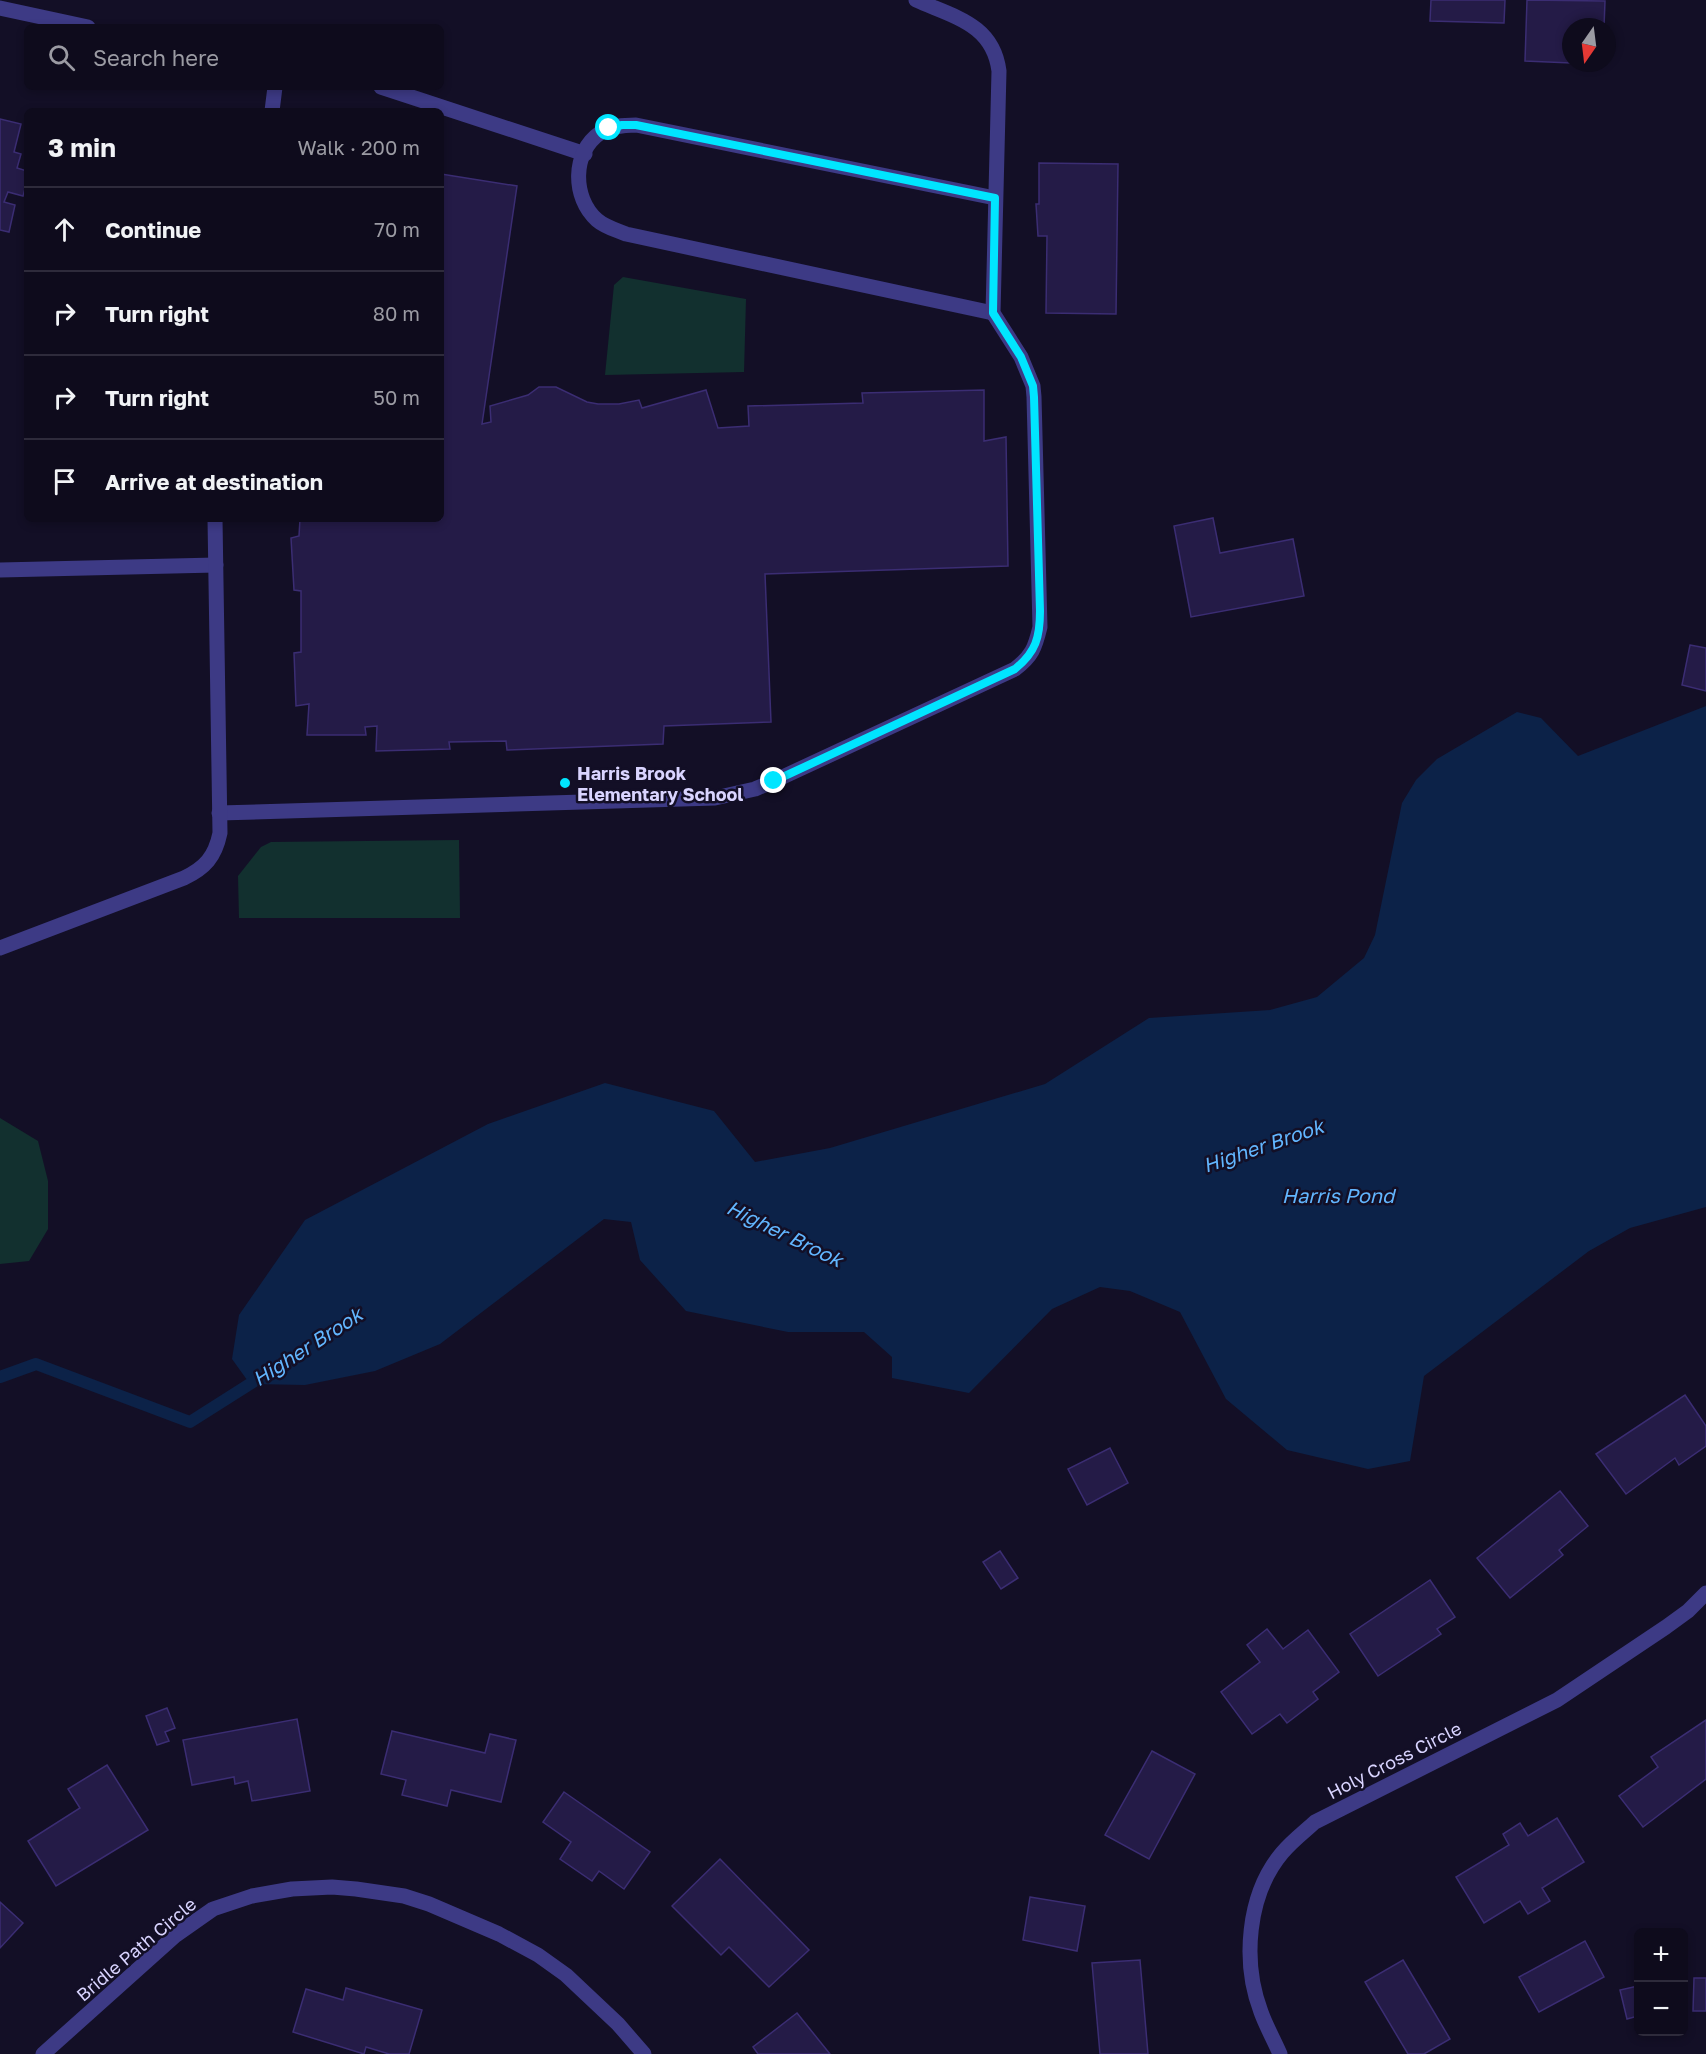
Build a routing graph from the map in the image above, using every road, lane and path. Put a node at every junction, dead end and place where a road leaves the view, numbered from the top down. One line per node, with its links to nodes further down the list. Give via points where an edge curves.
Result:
1 (916, 0): 8 (street, via 971,24 990,43 997,57)
2 (0, 8): 3 (street)
3 (74, 24)
4 (275, 90): 6 (street)
5 (390, 90): 7 (street)
6 (272, 108)
7 (585, 154): 8 (street, via 591,141 609,128 636,125); 9 (street, via 579,171 580,195 598,221 610,228)
8 (995, 198): 9 (street)
9 (993, 313): 13 (street, via 1021,357 1034,397 1040,627 1028,658 1015,669 774,781 734,795)
10 (215, 522): 11 (street)
11 (216, 565): 12 (street); 13 (street)
12 (0, 570)
13 (219, 813): 14 (street, via 220,833 214,855 196,872)
14 (0, 948)
15 (1706, 1593): 18 (street, Holy Cross Circle, via 1666,1627 1557,1700 1316,1822 1297,1837 1268,1875 1253,1917 1250,1958 1256,1997)
16 (43, 2054): 17 (street, Bridle Path Circle, via 176,1935 213,1909 252,1896 332,1887 404,1896 500,1934 566,1976)
17 (644, 2054)
18 (1281, 2054)

